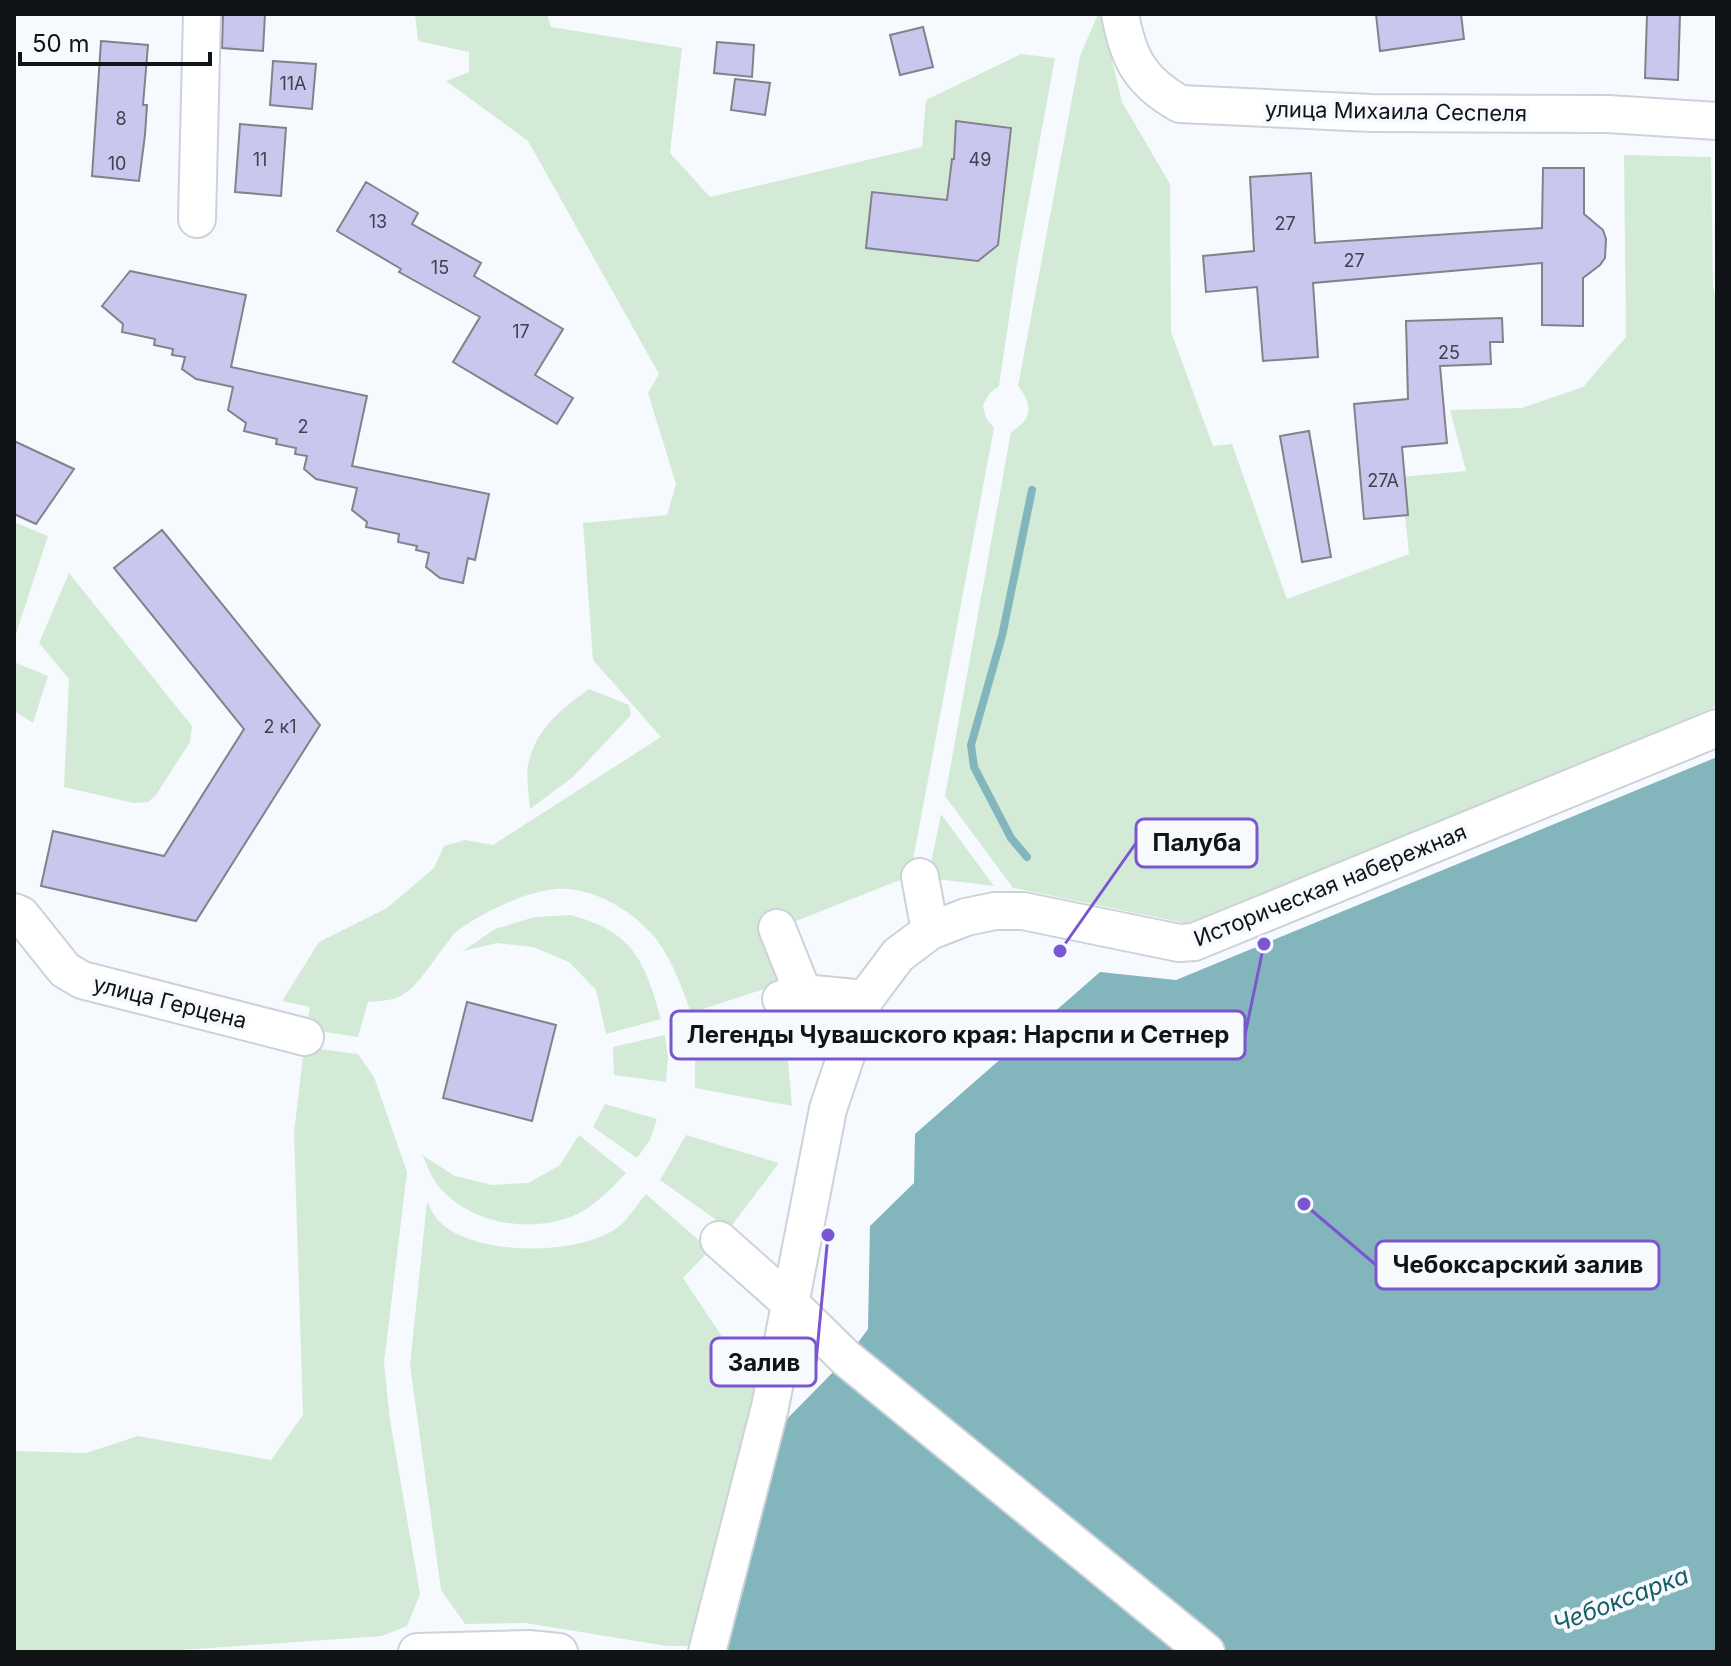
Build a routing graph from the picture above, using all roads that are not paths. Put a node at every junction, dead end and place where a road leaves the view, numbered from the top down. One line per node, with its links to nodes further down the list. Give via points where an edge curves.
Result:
1 (202, 14): 4 (street)
2 (1121, 18): 3 (street, улица Михаила Сеспеля, via 1140,73 1180,104)
3 (1717, 121)
4 (197, 219)
5 (1717, 728): 9 (street, Историческая набережная, via 1194,942 1023,911 966,917)
6 (920, 877): 9 (street)
7 (14, 912): 11 (street, улица Герцена, via 65,970 82,980)
8 (777, 928): 10 (street, via 792,996)
9 (930, 931): 10 (street, Историческая набережная, via 898,955)
10 (865, 999): 13 (street, Историческая набережная, via 828,1109)
11 (305, 1037)
12 (719, 1240): 13 (street)
13 (790, 1303): 16 (street, Историческая набережная, via 770,1407); 17 (street, via 846,1358)
14 (417, 1652): 15 (street)
15 (559, 1652)
16 (707, 1652)
17 (1206, 1652)

